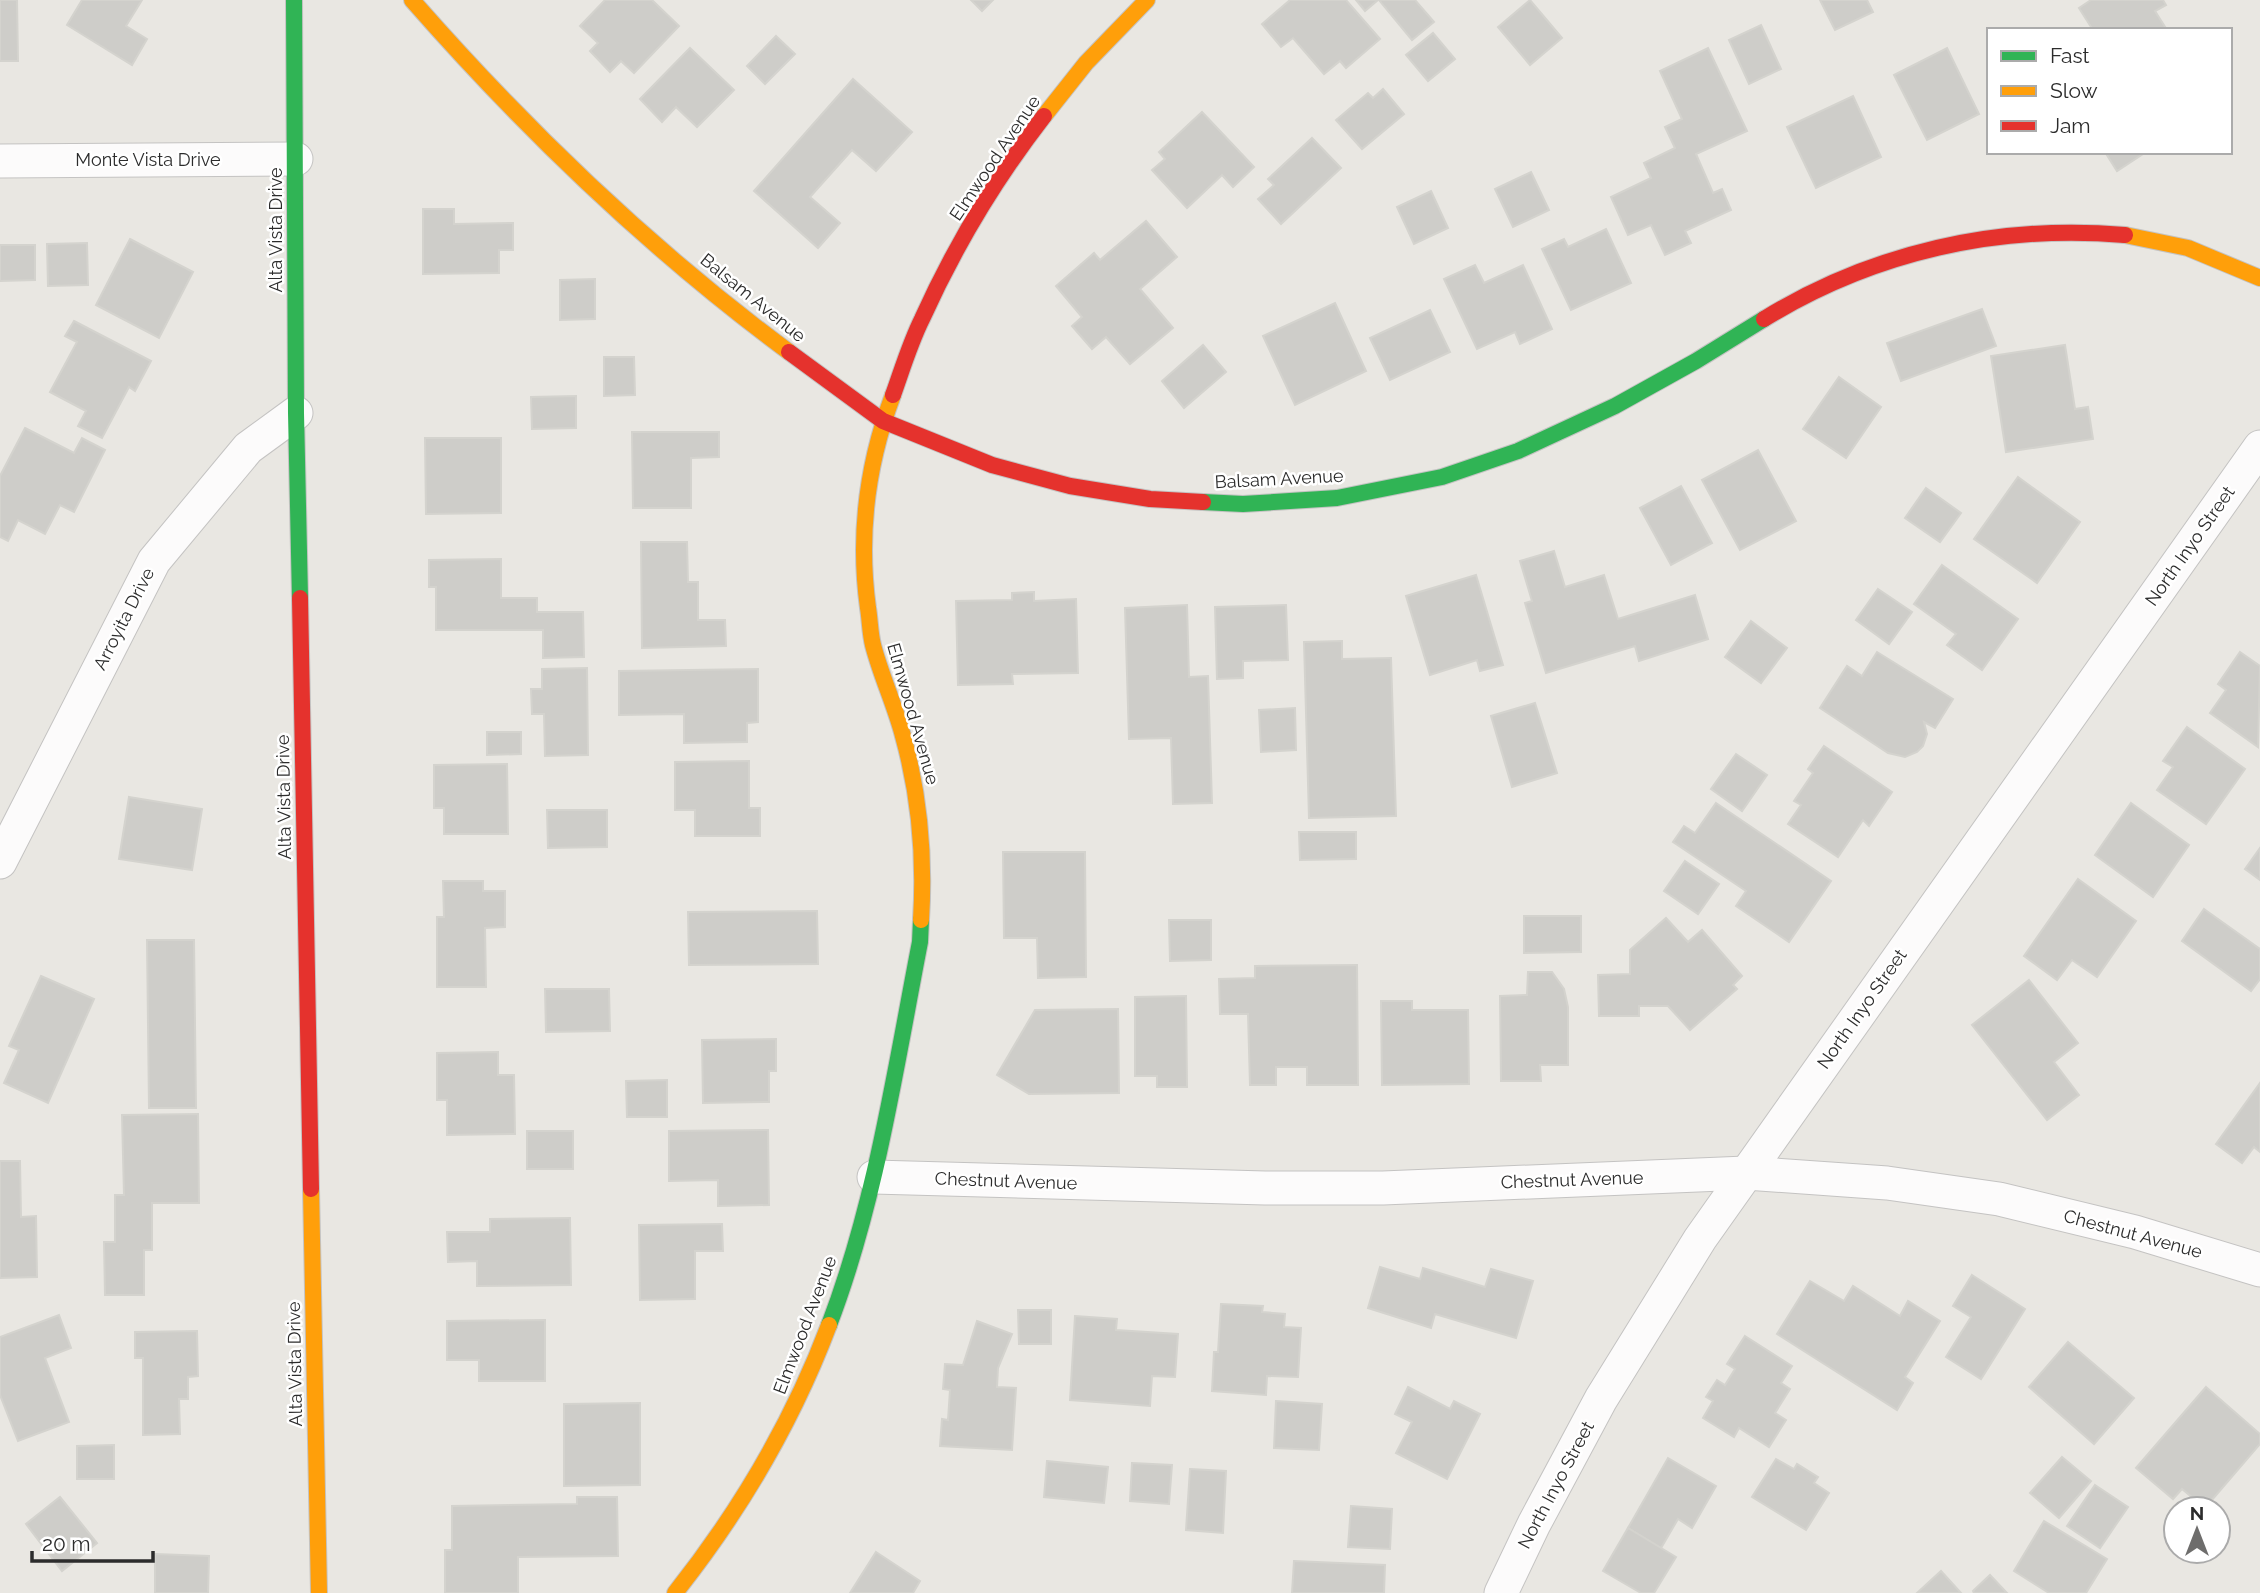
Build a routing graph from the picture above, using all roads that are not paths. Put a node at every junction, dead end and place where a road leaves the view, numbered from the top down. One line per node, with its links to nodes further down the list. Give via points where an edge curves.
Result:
1 (295, 0): 4 (street, Alta Vista Drive)
2 (412, 0): 8 (street, Balsam Avenue, via 466,62 564,160 667,254)
3 (1147, 0): 8 (street, Elmwood Avenue, via 1086,63 1030,134 971,224 922,320)
4 (296, 159): 5 (street, Monte Vista Drive); 7 (street, Alta Vista Drive)
5 (0, 161)
6 (2260, 278): 8 (street, Balsam Avenue, via 2188,248 2124,235 1996,236 1923,250 1853,273 1787,305 1615,406 1518,451 1442,477 1337,498 1243,504 1110,493 992,465)
7 (296, 413): 10 (street, Arroyita Drive, via 248,448 154,561); 14 (street, Alta Vista Drive)
8 (883, 421): 12 (street, Elmwood Avenue, via 865,501 863,573 873,644 903,736 918,804 924,873 920,942)
9 (2260, 447): 11 (street, North Inyo Street)
10 (0, 862)
11 (1746, 1173): 12 (street, Chestnut Avenue, via 1383,1188); 13 (street, Chestnut Avenue, via 1887,1183 1998,1199 2135,1232); 16 (street, North Inyo Street, via 1601,1399)
12 (874, 1177): 15 (street, Elmwood Avenue, via 846,1281 810,1375 765,1464 711,1548)
13 (2260, 1270)
14 (319, 1593)
15 (675, 1593)
16 (1502, 1593)

